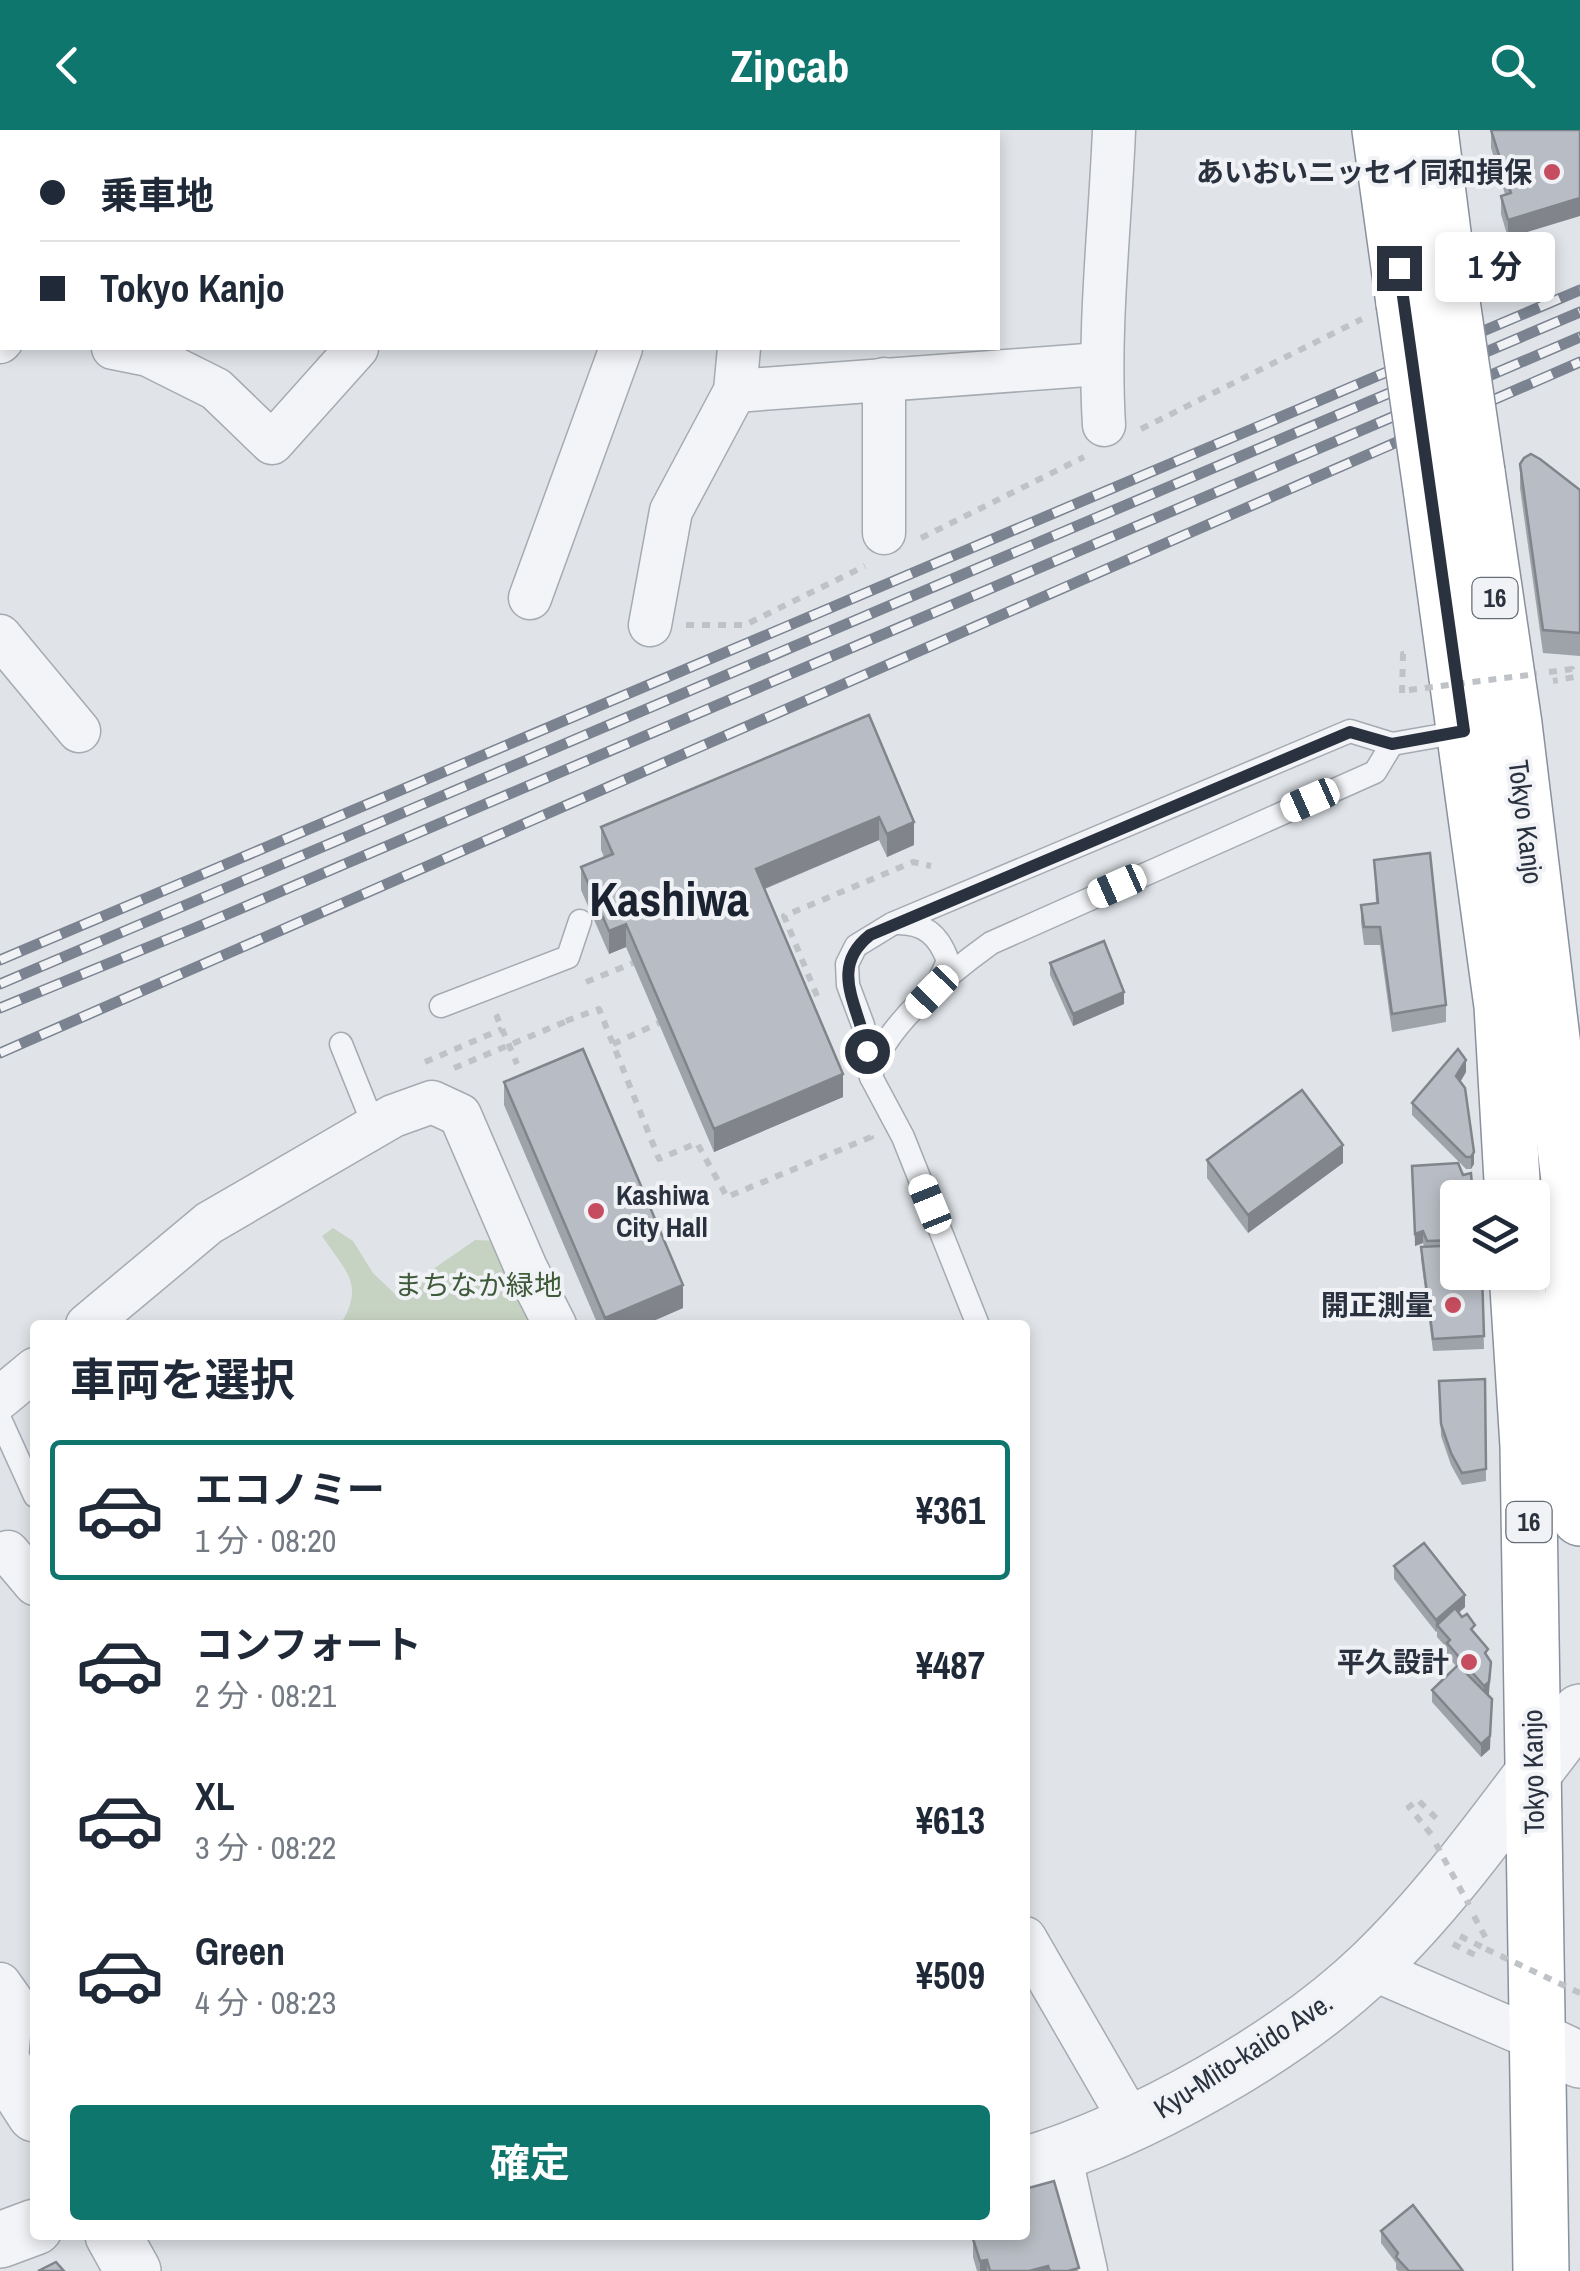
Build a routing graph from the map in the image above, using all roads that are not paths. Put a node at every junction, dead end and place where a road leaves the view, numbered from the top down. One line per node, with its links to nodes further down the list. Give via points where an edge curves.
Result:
1 (1114, 130): 9 (street)
2 (1380, 130): 4 (highway, Tokyo Kanjo / 16)
3 (1430, 130): 4 (highway, Tokyo Kanjo / 16)
4 (1427, 296): 17 (highway, Tokyo Kanjo / 16, bridge)
5 (122, 350): 6 (street, via 216,390 272,444)
6 (355, 350)
7 (619, 350): 14 (street)
8 (739, 350): 11 (street)
9 (1100, 364): 10 (street); 12 (street)
10 (884, 379): 11 (street); 13 (street)
11 (735, 391): 15 (street, via 671,511)
12 (1114, 435)
13 (886, 548)
14 (530, 598)
15 (650, 625)
16 (0, 636): 18 (street)
17 (1500, 718): 19 (lane); 29 (highway, Tokyo Kanjo / 16); 38 (highway, Tokyo Kanjo / 16, via 1570,1188)
18 (80, 731)
19 (1392, 744): 21 (lane, via 1350,732); 22 (lane, via 1376,772 991,943)
20 (580, 920): 23 (lane, via 568,957)
21 (892, 924): 22 (lane, via 908,922 939,939 948,961); 24 (lane, via 856,946 847,964)
22 (932, 992): 25 (lane)
23 (442, 1006)
24 (857, 1008): 25 (lane, via 886,1022); 27 (lane)
25 (904, 1022): 27 (lane, via 874,1060)
26 (341, 1044): 28 (lane)
27 (870, 1077): 33 (lane, via 903,1137)
28 (374, 1126): 31 (street, via 209,1223); 32 (street, via 432,1102 460,1115)
29 (1511, 1180)
30 (1518, 1290): 42 (highway, Tokyo Kanjo / 16)
31 (93, 1320)
32 (552, 1320)
33 (976, 1320)
34 (30, 1373): 35 (street)
35 (0, 1398)
36 (0, 1419): 37 (lane)
37 (30, 1485)
38 (1580, 1518)
39 (14, 1546): 40 (street)
40 (30, 1575)
41 (1580, 1712): 42 (street, Kyu-Mito-kaido Ave.)
42 (1534, 1771): 44 (street, Kyu-Mito-kaido Ave.); 46 (highway, Tokyo Kanjo / 16)
43 (1030, 1947): 48 (street)
44 (1370, 1968): 46 (street); 48 (street, Kyu-Mito-kaido Ave., via 1254,2054)
45 (0, 1984): 47 (street, via 12,2002)
46 (1558, 2049): 55 (highway, Tokyo Kanjo / 16)
47 (10, 2078)
48 (1133, 2125): 49 (street, Kyu-Mito-kaido Ave.)
49 (1042, 2159): 54 (street)
50 (30, 2229): 51 (street)
51 (0, 2240)
52 (116, 2240): 53 (street)
53 (134, 2271)
54 (1086, 2271)
55 (1541, 2271)

